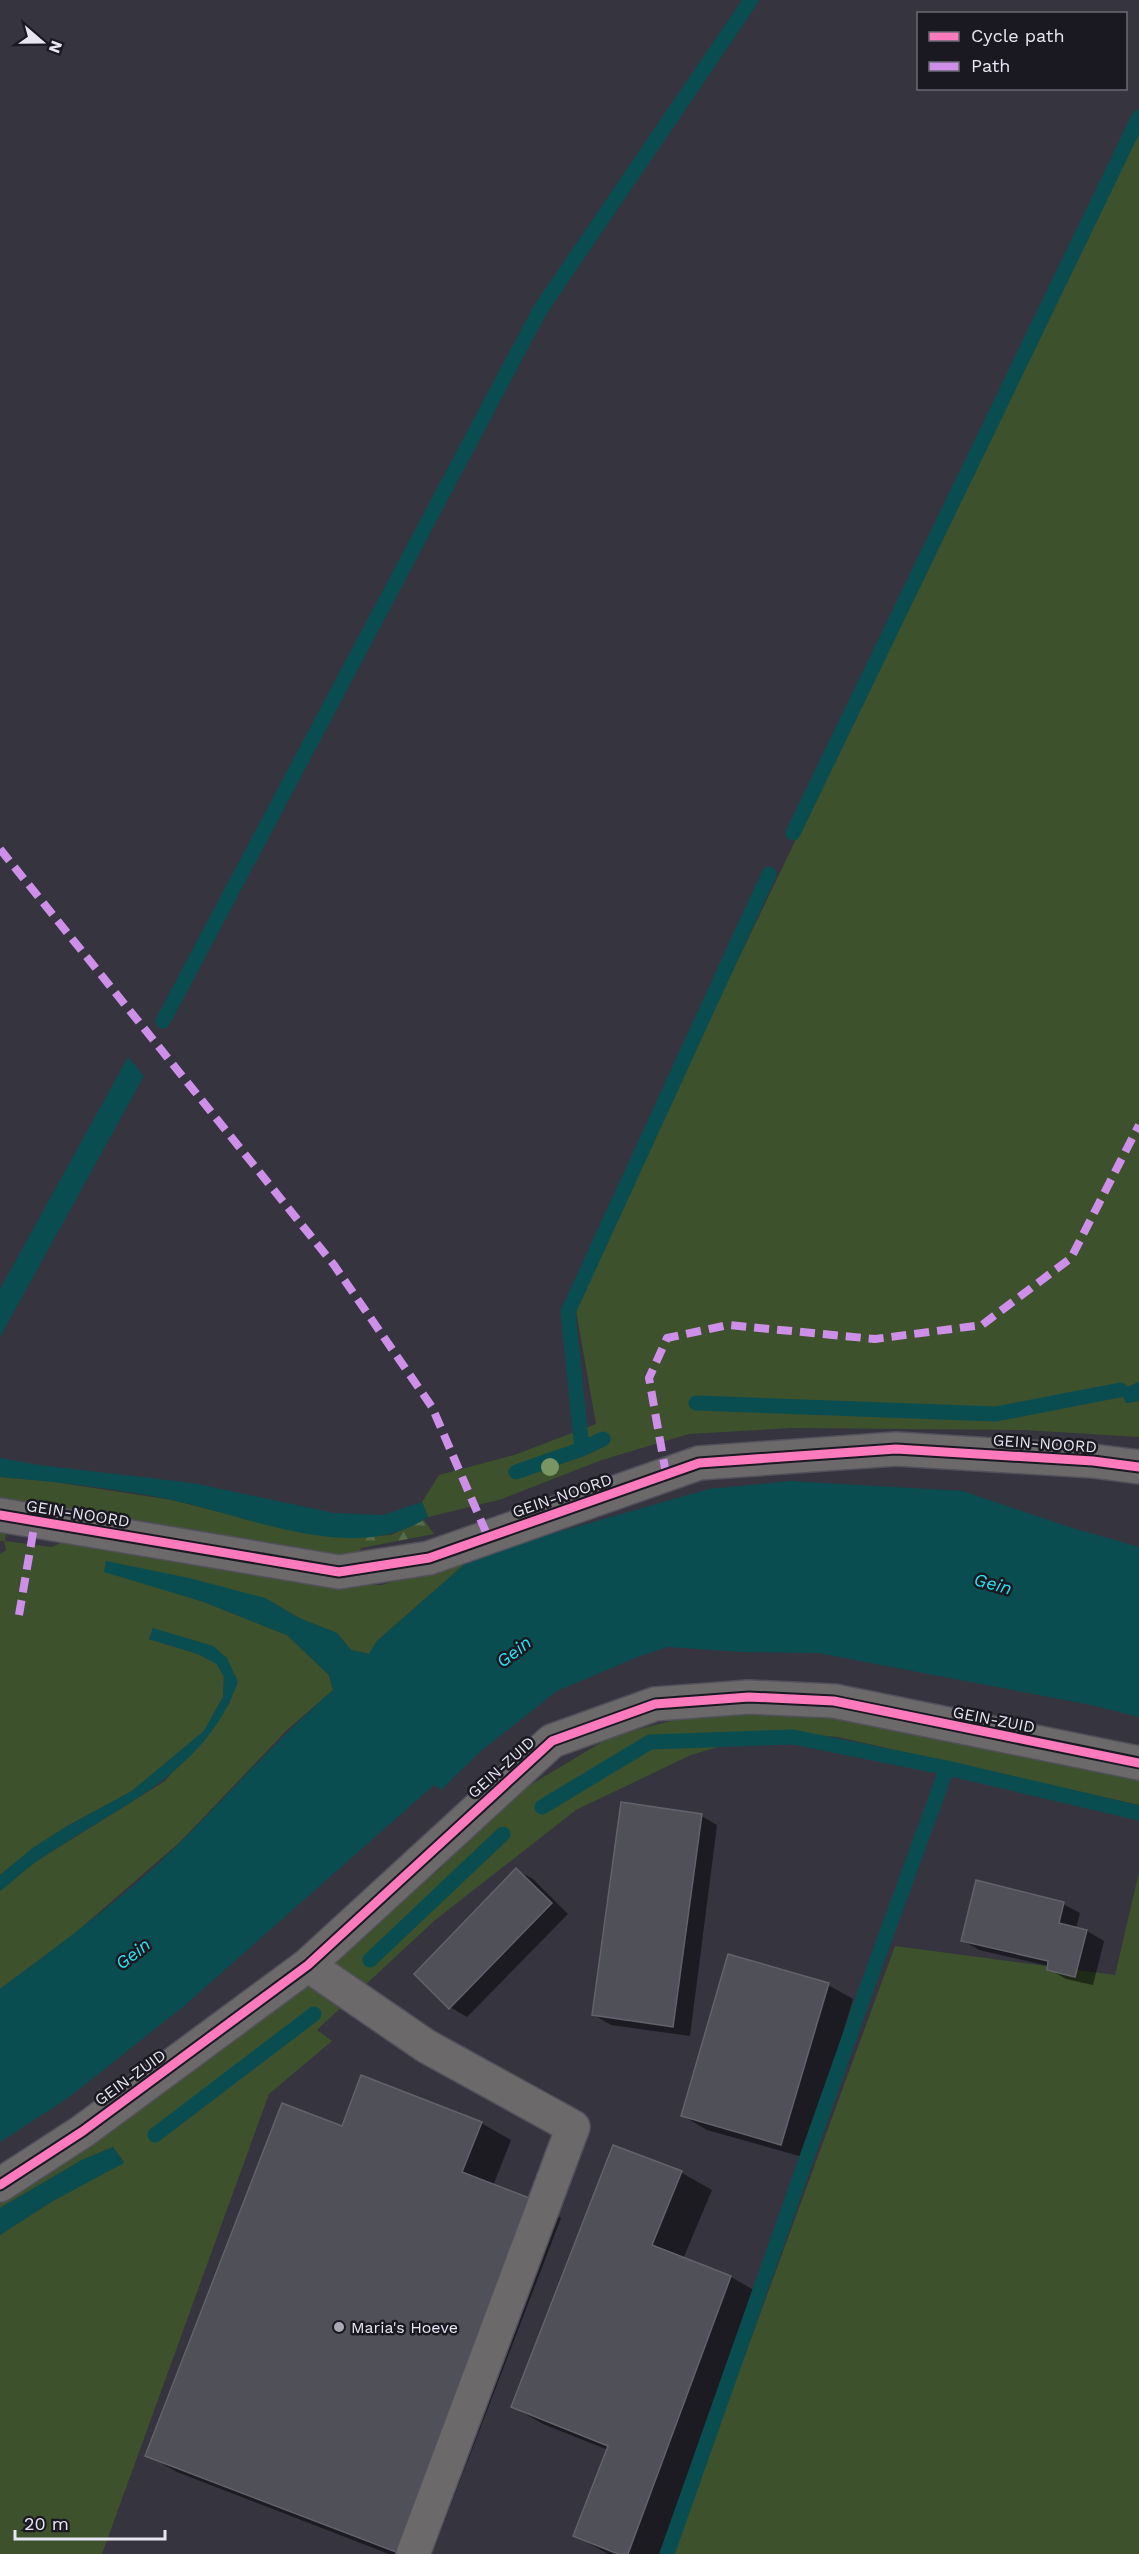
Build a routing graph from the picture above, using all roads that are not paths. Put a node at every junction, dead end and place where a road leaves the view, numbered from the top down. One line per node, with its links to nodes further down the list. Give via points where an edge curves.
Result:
1 (1139, 1467): 2 (street, GEIN-NOORD, via 896,1449 699,1463 429,1558 339,1572)
2 (0, 1515)
3 (1139, 1763): 4 (street, GEIN-ZUID, via 834,1701 749,1697 655,1704 552,1742)
4 (308, 1965): 5 (street, GEIN-ZUID, via 82,2131); 6 (street, via 426,2046 573,2127)
5 (0, 2185)
6 (413, 2554)

